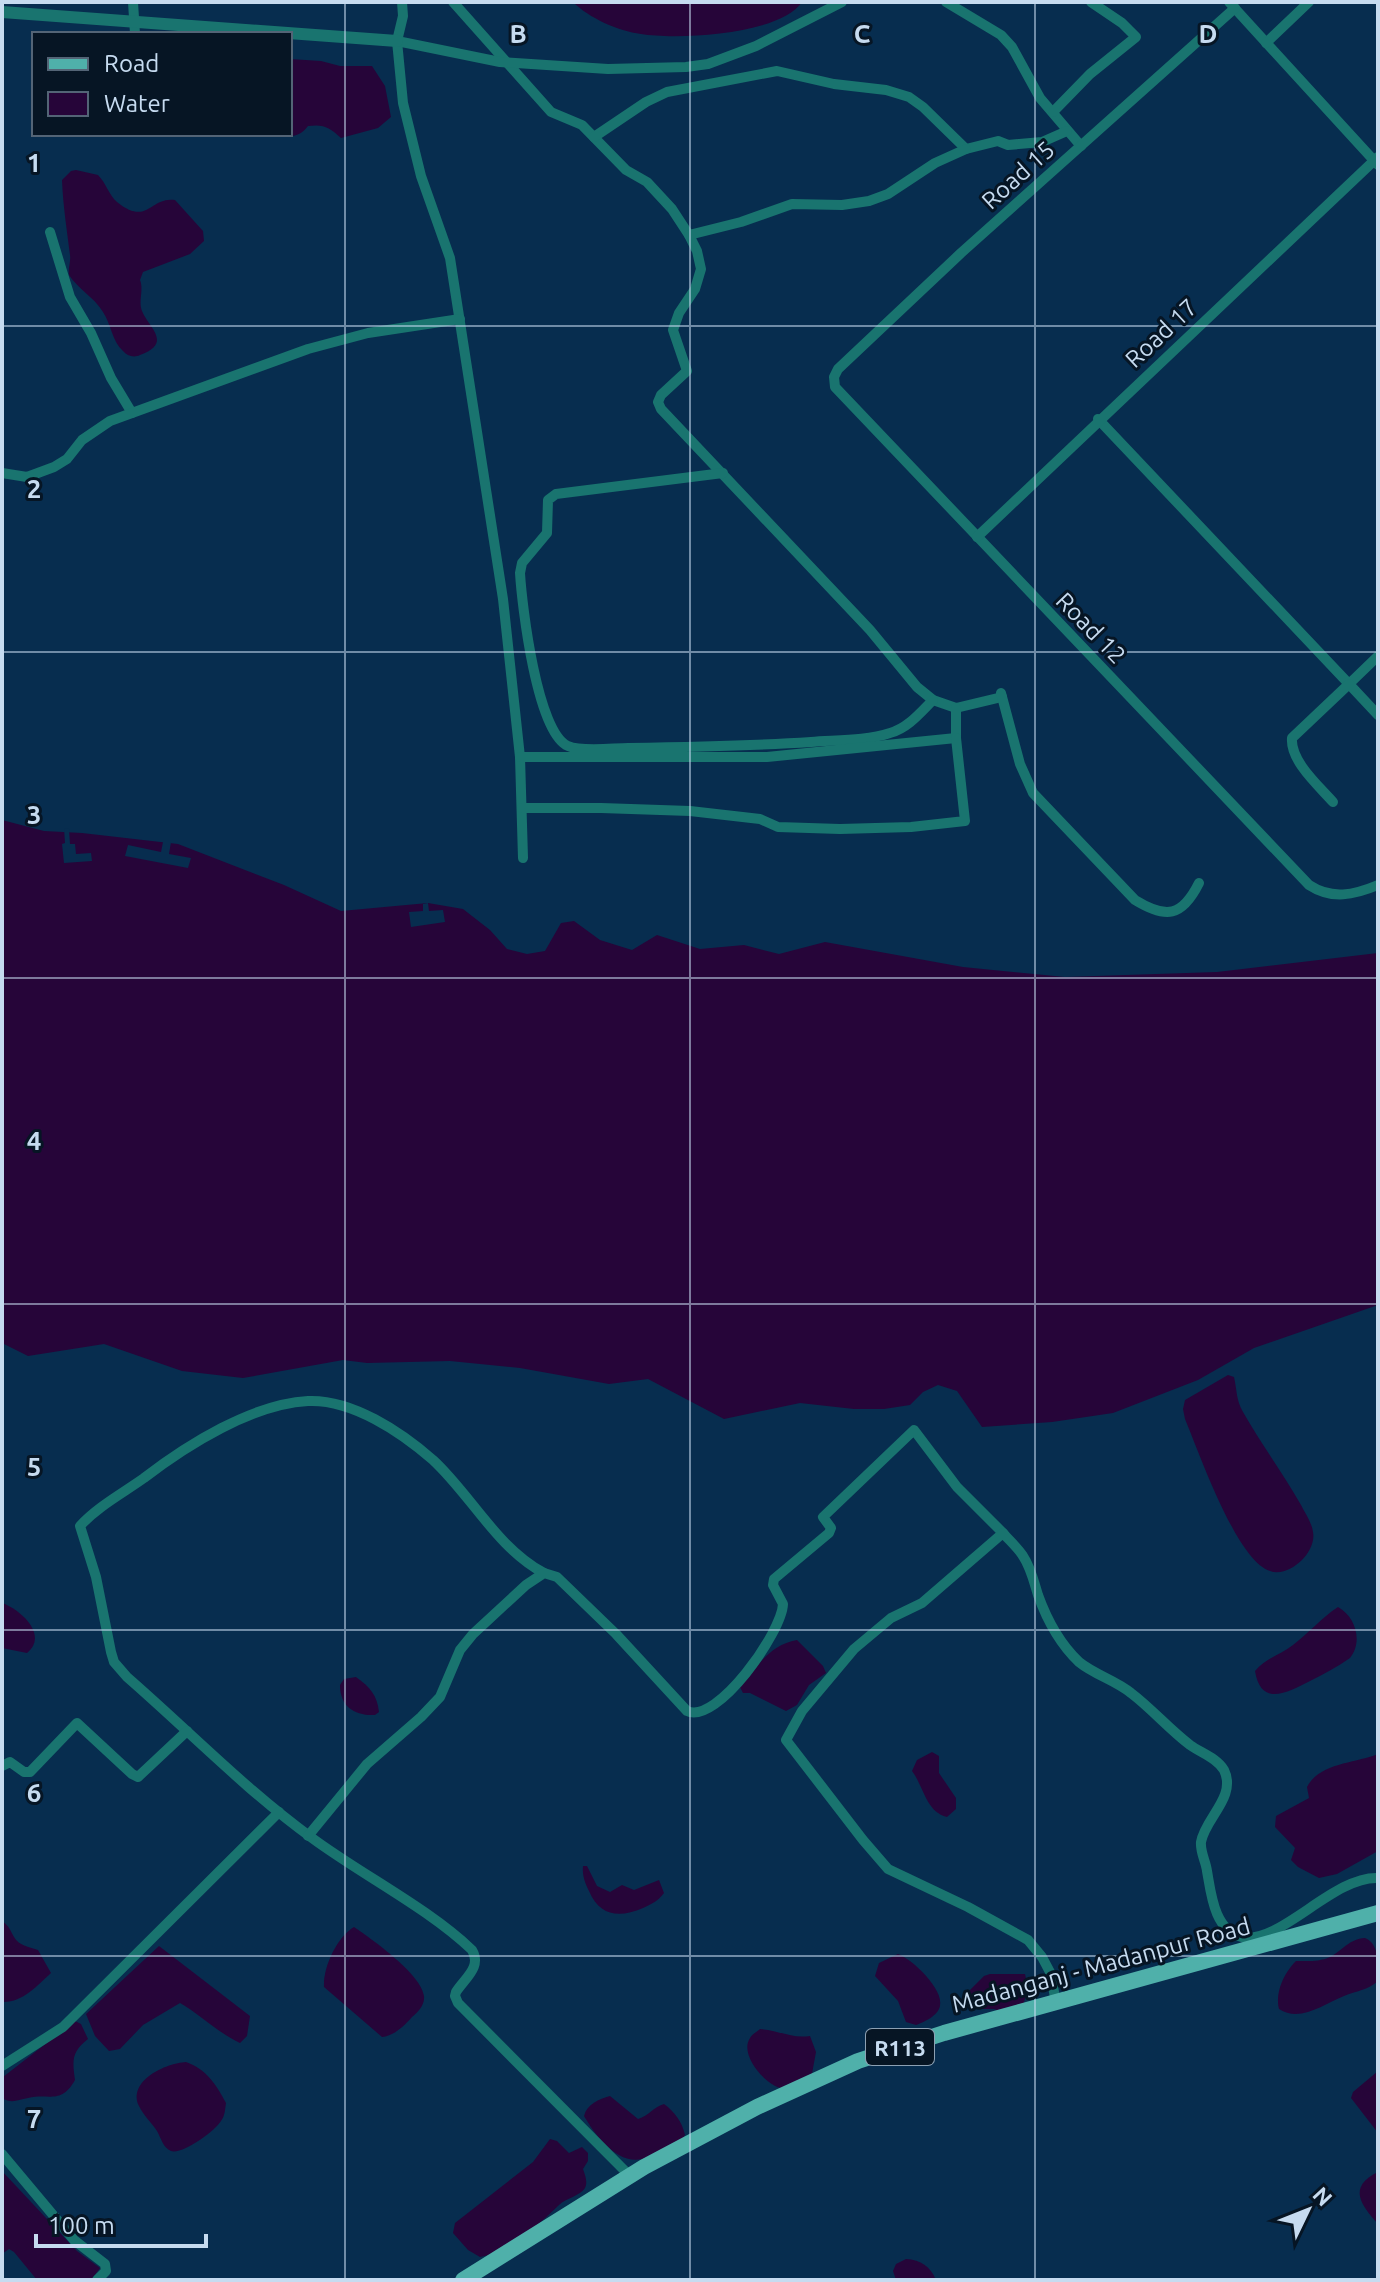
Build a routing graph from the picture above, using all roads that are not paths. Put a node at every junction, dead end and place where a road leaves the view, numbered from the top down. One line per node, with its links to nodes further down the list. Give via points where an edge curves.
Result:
1 (133, 2): 10 (street)
2 (402, 2): 13 (street)
3 (453, 2): 15 (street)
4 (842, 2): 15 (street, via 708,64 608,69)
5 (946, 2): 16 (street, via 1001,35)
6 (1091, 2): 16 (street, via 1136,37)
7 (1309, 2): 14 (street)
8 (1232, 5): 14 (street); 19 (street, Road 15)
9 (2, 12): 10 (street)
10 (135, 28): 11 (street)
11 (216, 32)
12 (292, 36): 13 (street)
13 (397, 41): 15 (street); 24 (street, via 411,139 450,258)
14 (1266, 43): 21 (street)
15 (505, 62): 18 (street, via 551,112 574,120)
16 (1053, 112): 17 (street)
17 (1067, 131): 19 (street); 20 (street, via 1042,142 998,141)
18 (594, 137): 20 (street, via 667,92 777,71 909,97); 23 (street, via 656,191)
19 (1081, 146): 25 (street, Road 15)
20 (966, 149): 23 (street, via 869,201 792,204)
21 (1377, 161): 27 (street, Road 17)
22 (50, 232): 26 (street, via 70,297)
23 (689, 235): 29 (street, via 701,269 673,330 687,371 658,402)
24 (460, 319): 26 (street, via 368,333 308,349); 37 (street, via 503,599)
25 (834, 377): 30 (street, Road 12, via 835,387)
26 (132, 413): 28 (street, via 98,428 54,467 27,477)
27 (1098, 419): 30 (street, Road 17); 32 (street)
28 (2, 473)
29 (723, 473): 33 (street); 33 (street, via 556,494 548,500 547,533 520,573 544,710 557,736 567,746 585,748 839,740 887,735)
30 (977, 537): 42 (street, Road 12, via 1309,885 1331,896)
31 (1378, 656): 32 (street)
32 (1349, 684): 35 (street); 38 (street, via 1292,738 1302,766)
33 (933, 700): 34 (street)
34 (956, 708): 36 (street); 41 (street, via 1001,695 1033,793 1135,900 1151,910 1177,910 1190,901)
35 (1378, 715)
36 (956, 738): 37 (street, via 767,757); 39 (street, via 965,821 911,827 778,827 760,819 690,811)
37 (520, 757): 39 (street)
38 (1333, 802)
39 (522, 808): 40 (street)
40 (523, 858)
41 (1199, 883)
42 (1378, 885)
43 (1003, 1533): 44 (street, via 957,1487 914,1430 823,1517 831,1528 822,1541 774,1579 783,1604 778,1625 715,1705 693,1714 557,1577); 49 (street, via 1023,1555 1059,1640 1223,1770 1227,1786 1204,1828 1200,1847 1211,1899 1224,1925 1240,1937 1258,1937 1348,1883); 51 (street, via 922,1603 891,1618 854,1649 802,1711 786,1740 888,1869 1028,1940 1051,1974)
44 (544, 1573): 45 (street, via 516,1553 437,1463 384,1423 309,1401 239,1421 192,1444 80,1526 114,1662); 48 (street, via 473,1634 460,1650 440,1697 367,1764)
45 (187, 1731): 46 (street, via 138,1777 77,1723 30,1772 10,1762); 47 (street)
46 (2, 1766)
47 (279, 1812): 48 (street); 52 (street, via 63,2027)
48 (308, 1836): 54 (street, via 472,1950 476,1965 456,1992 458,2003)
49 (1378, 1878)
50 (1378, 1913): 51 (main road, Madanganj - Madanpur Road / R113)
51 (1056, 2004): 54 (main road, Madanganj - Madanpur Road / R113, via 858,2061 757,2107)
52 (2, 2066)
53 (2, 2154): 55 (street, via 74,2240 105,2264 106,2271)
54 (630, 2176): 56 (main road, Madanganj - Madanpur Road / R113)
55 (97, 2280)
56 (463, 2280)

